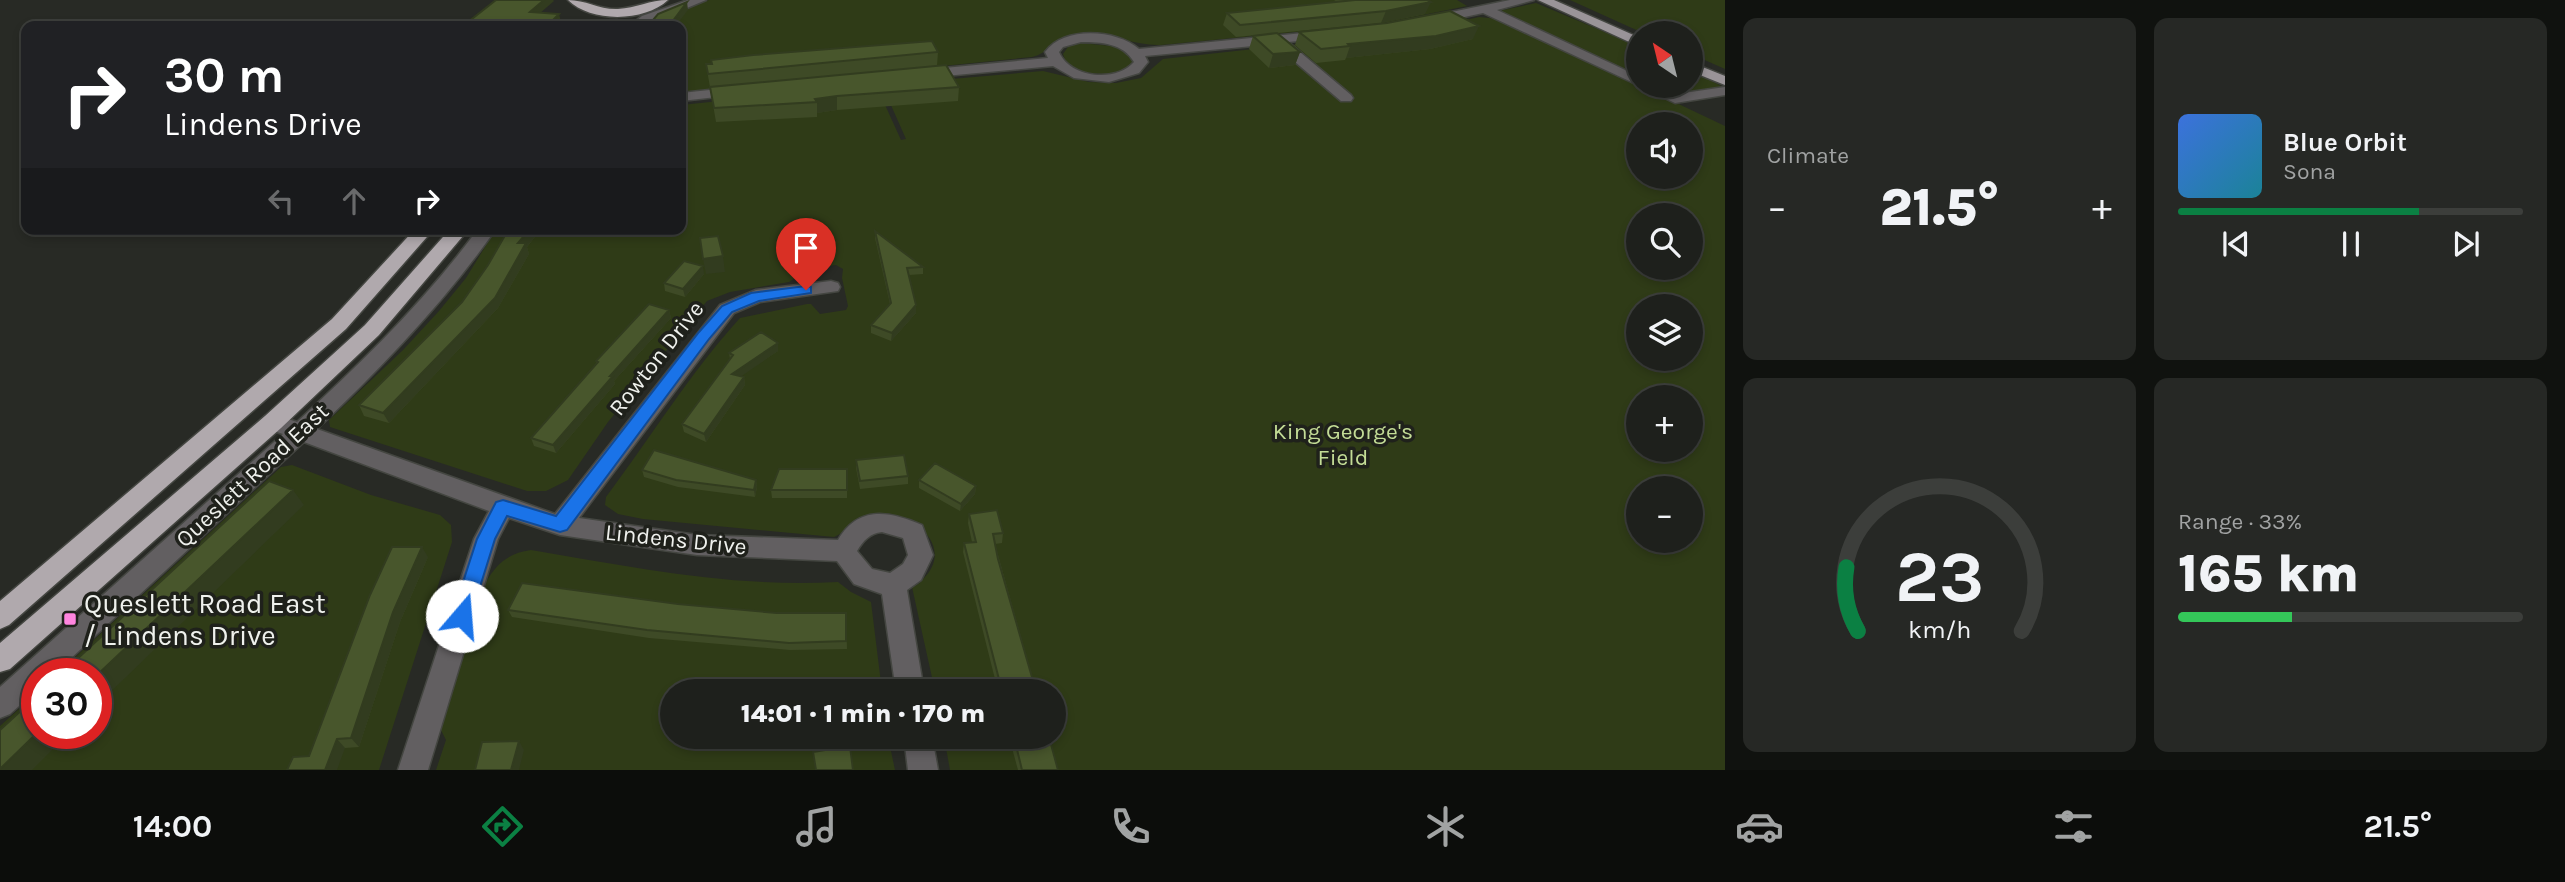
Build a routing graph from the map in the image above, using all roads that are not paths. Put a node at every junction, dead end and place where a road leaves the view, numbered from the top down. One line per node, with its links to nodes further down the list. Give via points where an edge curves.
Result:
1 (574, 0): 7 (highway)
2 (662, 0): 8 (highway)
3 (700, 0): 12 (street)
4 (1467, 0): 9 (street)
5 (1528, 0): 9 (street)
6 (1544, 0): 15 (main road)
7 (588, 9): 8 (highway); 10 (highway)
8 (640, 9): 11 (highway)
9 (1486, 10): 13 (street); 20 (street)
10 (588, 21)
11 (620, 21)
12 (644, 21)
13 (1421, 22)
14 (1342, 34): 16 (street)
15 (1626, 37)
16 (1277, 40): 17 (street); 27 (street)
17 (1138, 53): 18 (street, via 1115,41 1081,38 1058,44 1052,52); 18 (street, via 1138,68 1106,78 1076,74)
18 (1054, 62): 21 (street)
19 (1703, 72): 22 (main road)
20 (1626, 75)
21 (903, 76)
22 (1725, 81)
23 (748, 90): 26 (street)
24 (1725, 91): 25 (street)
25 (1703, 95)
26 (686, 96)
27 (1346, 98)
28 (420, 235): 32 (highway, via 340,324)
29 (455, 235): 33 (highway, Queslett Road East, via 372,330)
30 (483, 235): 34 (street, Queslett Road East, via 459,271 399,336)
31 (832, 288): 36 (street, Rowton Drive, via 756,296 727,309)
32 (243, 408): 33 (highway); 39 (highway)
33 (273, 422): 34 (street, Lindens Drive); 40 (highway, Queslett Road East)
34 (301, 432): 35 (street, Lindens Drive); 42 (street, Queslett Road East)
35 (503, 507): 36 (street, Lindens Drive); 44 (street, via 486,539)
36 (560, 525): 37 (street, Lindens Drive, via 697,545)
37 (845, 551): 38 (street, via 854,572 872,582); 38 (street, via 863,526 889,520 912,532 921,555 912,572)
38 (893, 585): 41 (street)
39 (0, 617)
40 (0, 660)
41 (908, 679)
42 (0, 705)
43 (920, 749): 45 (street)
44 (413, 770)
45 (923, 770)

